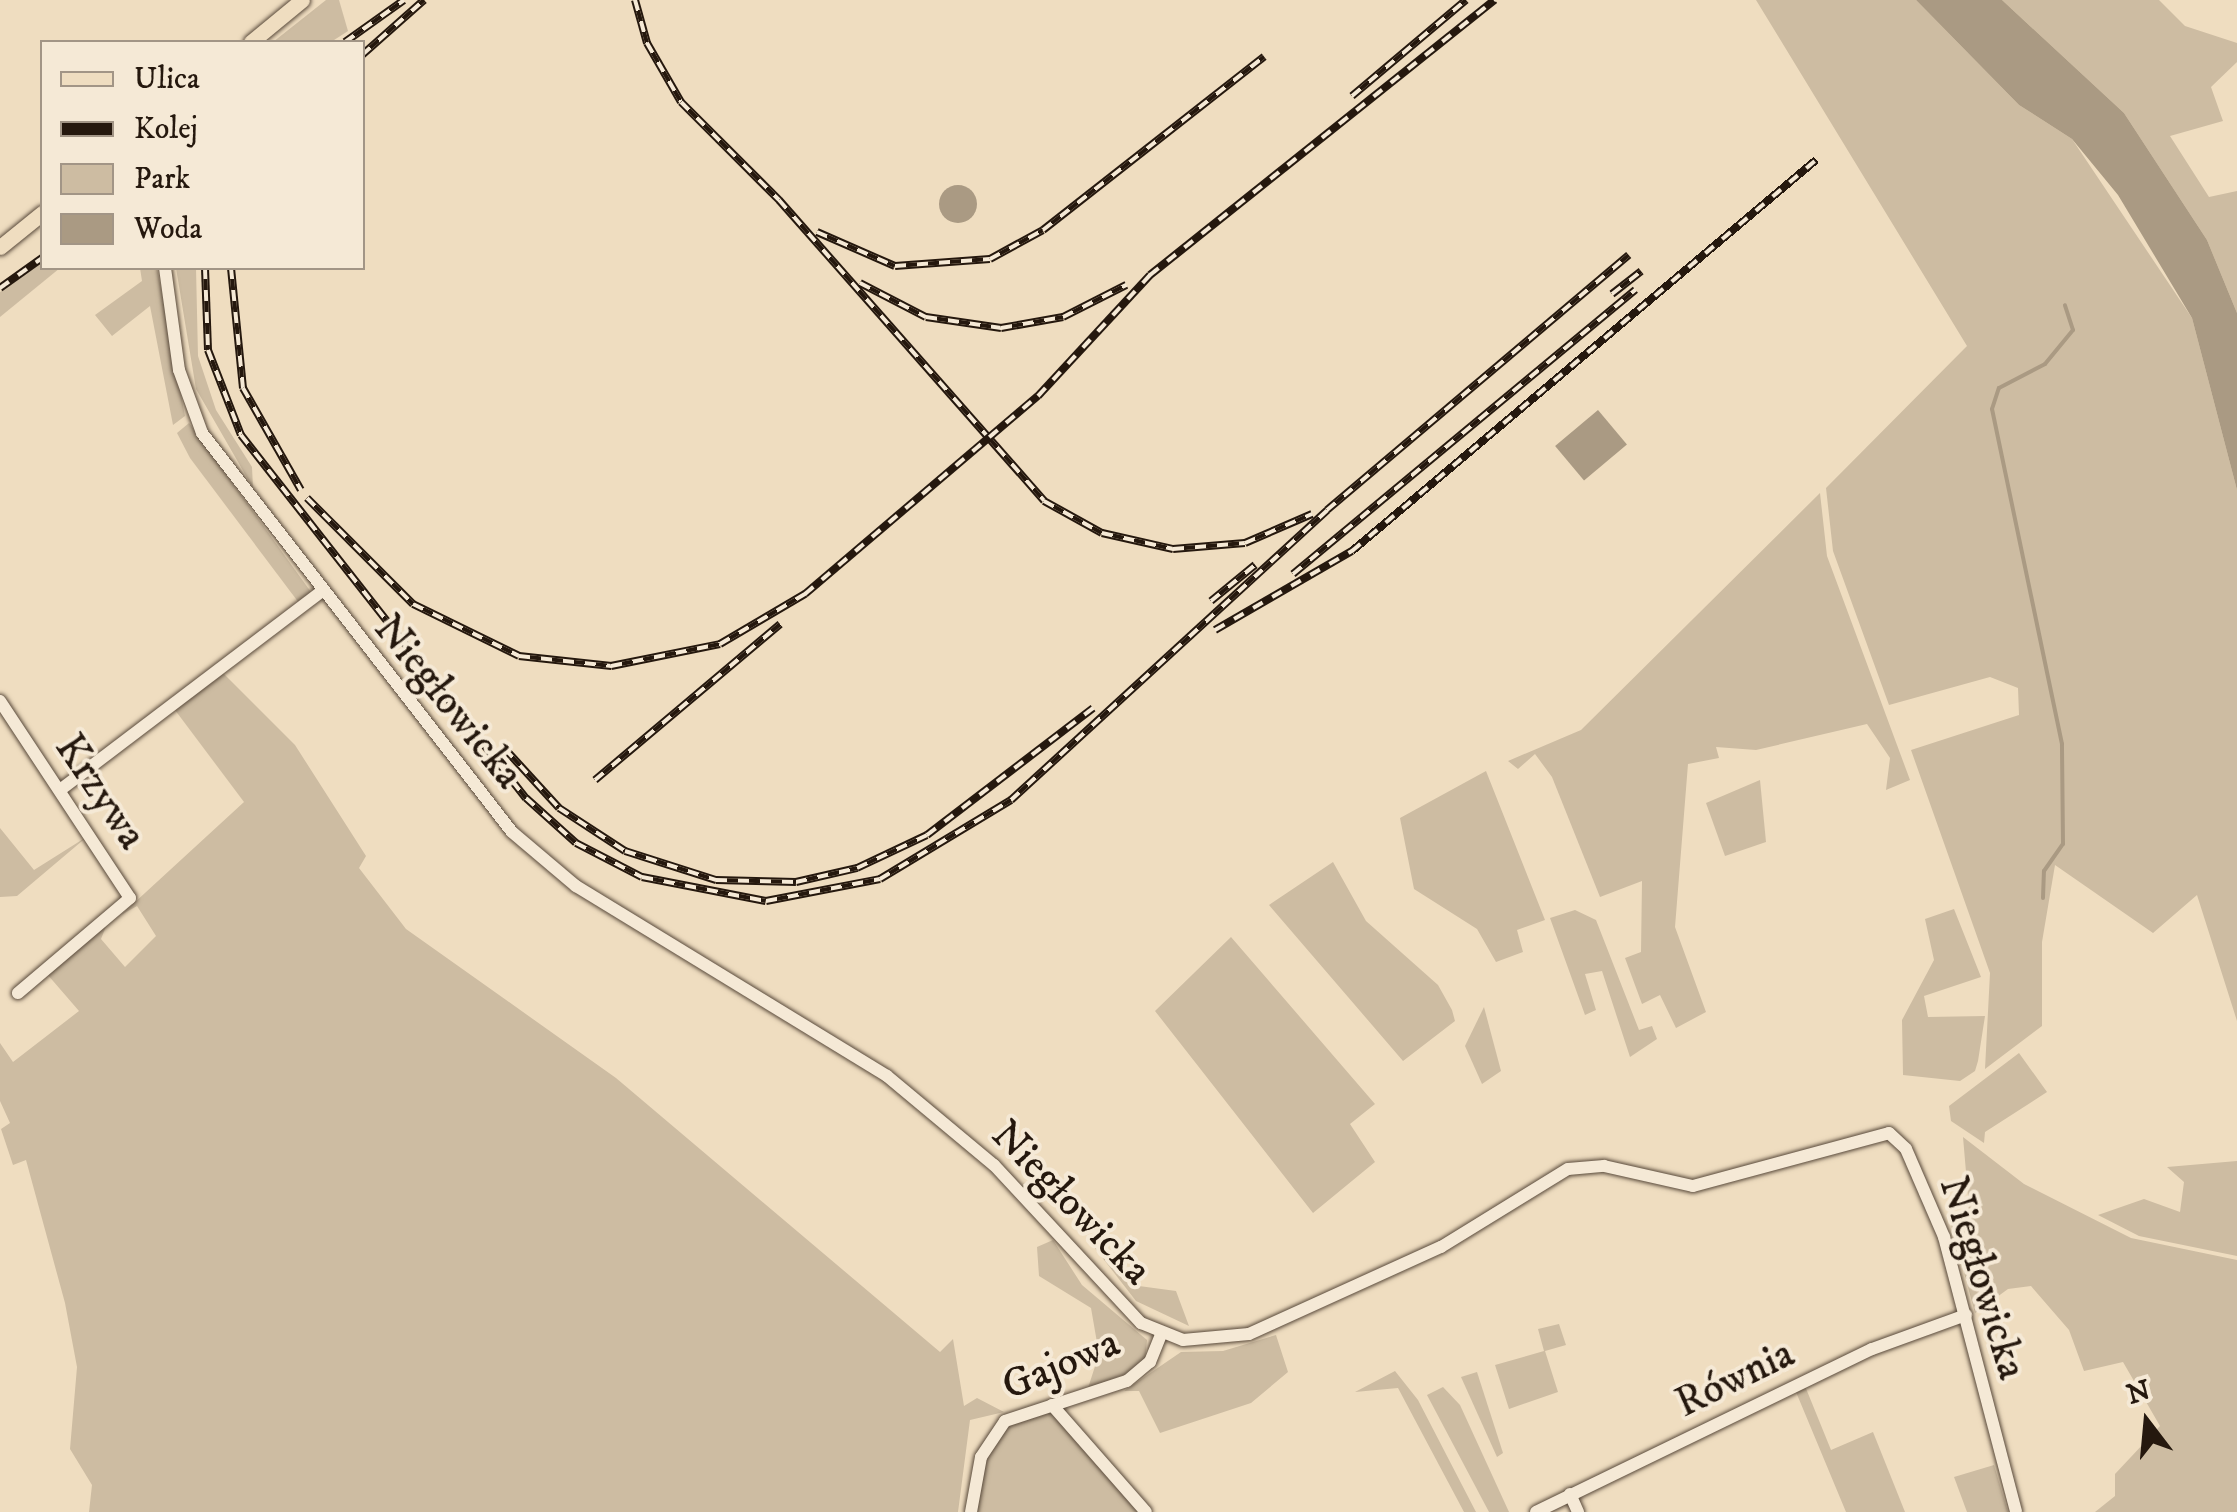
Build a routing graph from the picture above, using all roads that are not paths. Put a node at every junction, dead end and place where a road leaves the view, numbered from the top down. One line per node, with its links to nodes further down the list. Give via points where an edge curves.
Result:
1 (302, 0): 2 (main road)
2 (253, 40)
3 (40, 215): 4 (main road)
4 (0, 247)
5 (164, 270): 6 (street, Niegłowicka, via 175,352 202,433)
6 (320, 593): 8 (street); 11 (street, Niegłowicka, via 546,864 888,1076 994,1165)
7 (0, 700): 8 (street, Krzywa)
8 (60, 790): 9 (street, Krzywa, via 130,898)
9 (18, 993)
10 (1966, 1315): 11 (street, Niegłowicka, via 1906,1149 1883,1132 1693,1186 1604,1166 1561,1171 1442,1247 1263,1328 1214,1341); 13 (street, Równia, via 1872,1349); 18 (street, Niegłowicka)
11 (1161, 1335): 12 (street, Gajowa, via 1132,1378)
12 (1052, 1405): 14 (street, Gajowa, via 1014,1416 992,1434); 15 (street)
13 (1570, 1494): 16 (street, Równia); 17 (street)
14 (970, 1512)
15 (1146, 1512)
16 (1536, 1512)
17 (1578, 1512)
18 (2016, 1512)

